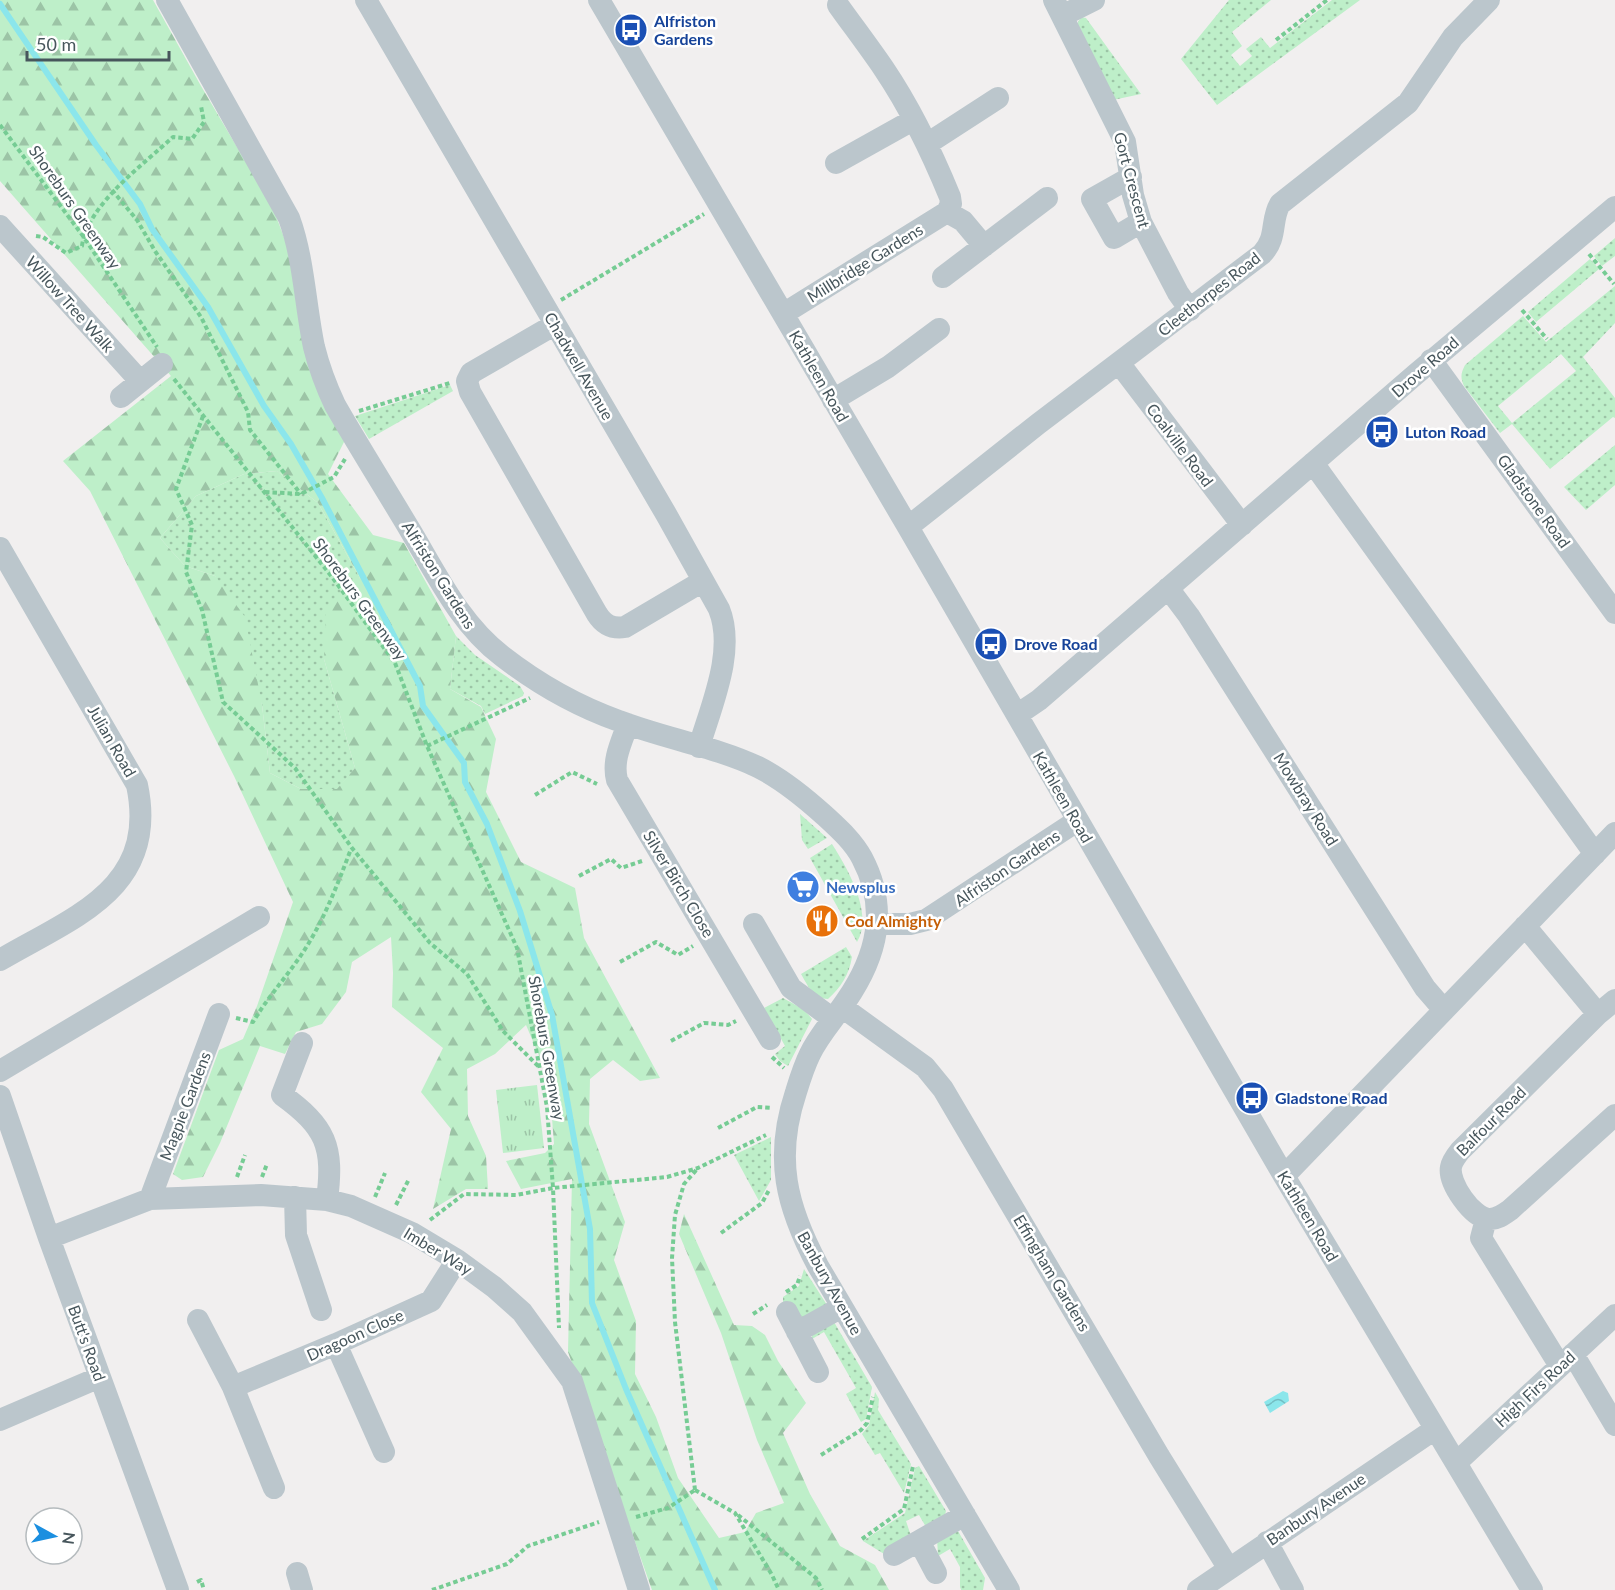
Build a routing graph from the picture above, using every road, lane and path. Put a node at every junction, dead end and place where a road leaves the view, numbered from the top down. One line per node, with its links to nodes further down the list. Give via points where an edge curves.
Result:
1 (167, 0): 43 (street, Alfriston Gardens, via 289,218 298,248 314,347 326,387)
2 (366, 0): 32 (street, Chadwell Avenue)
3 (599, 0): 19 (street, Kathleen Road)
4 (1094, 0): 8 (street, Gort Crescent)
5 (1327, 0): 9 (path)
6 (1489, 0): 29 (street, Cleethorpes Road, via 1448,43 1408,103 1280,204 1271,244 1263,254)
7 (838, 5): 12 (street, via 885,70)
8 (1058, 8): 16 (street, Gort Crescent, via 1120,131)
9 (1276, 40)
10 (998, 98): 14 (street)
11 (201, 103): 17 (path, via 204,122 192,139 173,137)
12 (913, 120): 14 (street); 15 (street)
13 (0, 125): 24 (path, Shoreburs Greenway)
14 (927, 144): 21 (street, via 950,197)
15 (836, 163)
16 (1131, 177): 22 (street, Gort Crescent); 22 (street, via 1092,199 1114,238)
17 (113, 190): 24 (path); 47 (path, via 201,317 248,412 250,430)
18 (1047, 198): 25 (street)
19 (719, 205): 31 (street, Kathleen Road); 32 (path)
20 (1615, 207): 35 (street, Drove Road)
21 (947, 212): 25 (street, via 963,221); 31 (street, Millbridge Gardens)
22 (1141, 222): 29 (street, Gort Crescent)
23 (8, 234): 24 (path, via 43,237 66,253 82,246); 39 (street, Willow Tree Walk)
24 (83, 236): 37 (path, Shoreburs Greenway, via 157,347)
25 (984, 246): 27 (street)
26 (1589, 254): 28 (path)
27 (943, 277)
28 (1614, 284)
29 (1190, 310): 36 (street, Cleethorpes Road)
30 (1522, 310): 34 (path)
31 (783, 314): 41 (street, Kathleen Road)
32 (550, 317): 38 (street); 51 (street, Chadwell Avenue)
33 (939, 330): 41 (street)
34 (1547, 339)
35 (1431, 360): 44 (street, Drove Road); 53 (street, Gladstone Road)
36 (1119, 363): 48 (street, Coalville Road); 49 (street, Cleethorpes Road)
37 (162, 364): 39 (street); 42 (path, Shoreburs Greenway)
38 (468, 377): 43 (path); 51 (street, via 471,392 605,624 618,628 632,625)
39 (140, 381): 40 (street)
40 (121, 397)
41 (833, 400): 49 (street, Kathleen Road)
42 (203, 416): 46 (path, Shoreburs Greenway); 63 (path, via 176,489 192,525 186,572 202,610 224,702 295,768)
43 (341, 416): 54 (street, Alfriston Gardens, via 473,630 501,656)
44 (1313, 463): 48 (street, Drove Road); 64 (street)
45 (327, 481): 47 (path)
46 (265, 492): 47 (path); 57 (path, Shoreburs Greenway, via 395,663)
47 (302, 494)
48 (1242, 525): 52 (street, Drove Road)
49 (908, 527): 55 (street, Kathleen Road)
50 (0, 548): 72 (street, Julian Road, via 137,785 141,803 136,846 114,887 98,902)
51 (703, 581): 58 (street, Chadwell Avenue, via 721,614 725,640 721,672)
52 (1168, 588): 55 (street, Drove Road); 76 (street, Mowbray Road, via 1425,988)
53 (1615, 613)
54 (549, 688): 56 (street, Alfriston Gardens); 57 (path)
55 (1017, 715): 61 (street, Kathleen Road)
56 (628, 724): 58 (street, Alfriston Gardens); 59 (street, Silver Birch Close, via 615,761)
57 (427, 746): 82 (path, Shoreburs Greenway, via 517,948)
58 (699, 747): 69 (street, Alfriston Gardens, via 771,774 843,833 867,868)
59 (620, 784): 60 (path, via 609,790 572,772); 65 (street, Silver Birch Close)
60 (535, 795)
61 (1077, 821): 69 (street, Alfriston Gardens, via 926,920); 89 (street, Kathleen Road)
62 (1615, 833): 64 (street)
63 (352, 848): 78 (path, via 328,910 253,1022); 82 (path, via 430,943 467,974 503,1031)
64 (1594, 854): 70 (street)
65 (662, 855): 66 (path, via 621,868 610,859); 71 (street, Silver Birch Close)
66 (579, 876)
67 (259, 917): 83 (street)
68 (754, 924): 77 (street, Effingham Gardens, via 791,988)
69 (878, 924): 77 (street, Banbury Avenue, via 868,961)
70 (1525, 926): 74 (street, Balfour Road); 76 (street)
71 (710, 936): 73 (path, via 678,955 656,942); 75 (street, Silver Birch Close)
72 (0, 960)
73 (620, 962)
74 (1607, 1007): 96 (street, Balfour Road, via 1454,1158 1453,1182 1471,1209)
75 (754, 1010): 79 (street, Silver Birch Close); 80 (path, via 728,1025 704,1023)
76 (1444, 1010): 89 (street)
77 (837, 1013): 86 (street, Banbury Avenue, via 809,1055); 133 (street, Effingham Gardens, via 920,1062 935,1077)
78 (219, 1014): 94 (street, Magpie Gardens)
79 (770, 1039)
80 (671, 1041)
81 (302, 1043): 95 (street, via 282,1095 317,1126 327,1144)
82 (540, 1068): 92 (path, Shoreburs Greenway)
83 (0, 1071)
84 (0, 1096): 100 (street, Butt's Road)
85 (1615, 1115): 96 (street, via 1510,1210 1495,1219)
86 (789, 1117): 87 (path, via 757,1107); 88 (path); 91 (street, Banbury Avenue, via 784,1157)
87 (718, 1128)
88 (698, 1168): 92 (path, via 667,1177); 125 (path, via 684,1184 675,1215 672,1258 675,1322)
89 (1284, 1176): 119 (street, Kathleen Road)
90 (409, 1179): 97 (path)
91 (786, 1181): 99 (path, via 771,1184 762,1203); 102 (street, Banbury Avenue, via 799,1229)
92 (553, 1188): 98 (path, via 516,1195 464,1194); 109 (path, Shoreburs Greenway)
93 (295, 1197): 94 (street, Imber Way); 95 (street, Imber Way); 105 (street, via 297,1235)
94 (150, 1198): 100 (street, Imber Way)
95 (327, 1200): 97 (street, Imber Way)
96 (1486, 1219): 112 (street, via 1481,1238)
97 (388, 1222): 98 (street, Imber Way)
98 (412, 1233): 101 (street, Imber Way)
99 (721, 1233)
100 (48, 1238): 114 (street, Butt's Road)
101 (457, 1260): 111 (street, Dragoon Close, via 431,1301); 128 (street, Imber Way, via 522,1312 572,1381)
102 (815, 1260): 103 (path, via 803,1267 797,1285); 104 (street, Banbury Avenue)
103 (779, 1304): 106 (path); 110 (street)
104 (842, 1307): 110 (street); 115 (street, Banbury Avenue)
105 (321, 1310)
106 (753, 1314)
107 (1615, 1315): 112 (street, High Firs Road)
108 (198, 1320): 116 (street)
109 (559, 1332)
110 (797, 1332): 113 (street)
111 (336, 1344): 116 (street, Dragoon Close); 120 (street)
112 (1566, 1360): 118 (street); 123 (street, High Firs Road)
113 (818, 1372)
114 (100, 1377): 117 (street); 136 (street, Butt's Road)
115 (887, 1382): 121 (street, Banbury Avenue); 122 (path, via 874,1390 867,1423 861,1430)
116 (233, 1386): 124 (street)
117 (0, 1420)
118 (1615, 1425)
119 (1435, 1429): 123 (street, Kathleen Road); 131 (street, Banbury Avenue)
120 (384, 1452)
121 (929, 1454): 127 (street, Banbury Avenue); 129 (path, via 913,1465 902,1512)
122 (821, 1455)
123 (1456, 1463): 145 (street, Kathleen Road)
124 (274, 1488)
125 (696, 1490): 126 (path); 128 (path, via 668,1508)
126 (735, 1513): 140 (path); 141 (path, via 816,1578)
127 (965, 1515): 130 (street); 142 (street, Banbury Avenue)
128 (616, 1519): 138 (path, via 528,1546 507,1564); 139 (street, Imber Way)
129 (862, 1539)
130 (919, 1540): 132 (street); 134 (street)
131 (1267, 1542): 133 (street, Banbury Avenue); 144 (street)
132 (894, 1555)
133 (1229, 1569): 143 (street, Banbury Avenue)
134 (936, 1573)
135 (201, 1580): 137 (path)
136 (178, 1590)
137 (204, 1590)
138 (432, 1590)
139 (639, 1590)
140 (779, 1590)
141 (822, 1590)
142 (1009, 1590)
143 (1198, 1590)
144 (1293, 1590)
145 (1532, 1590)

